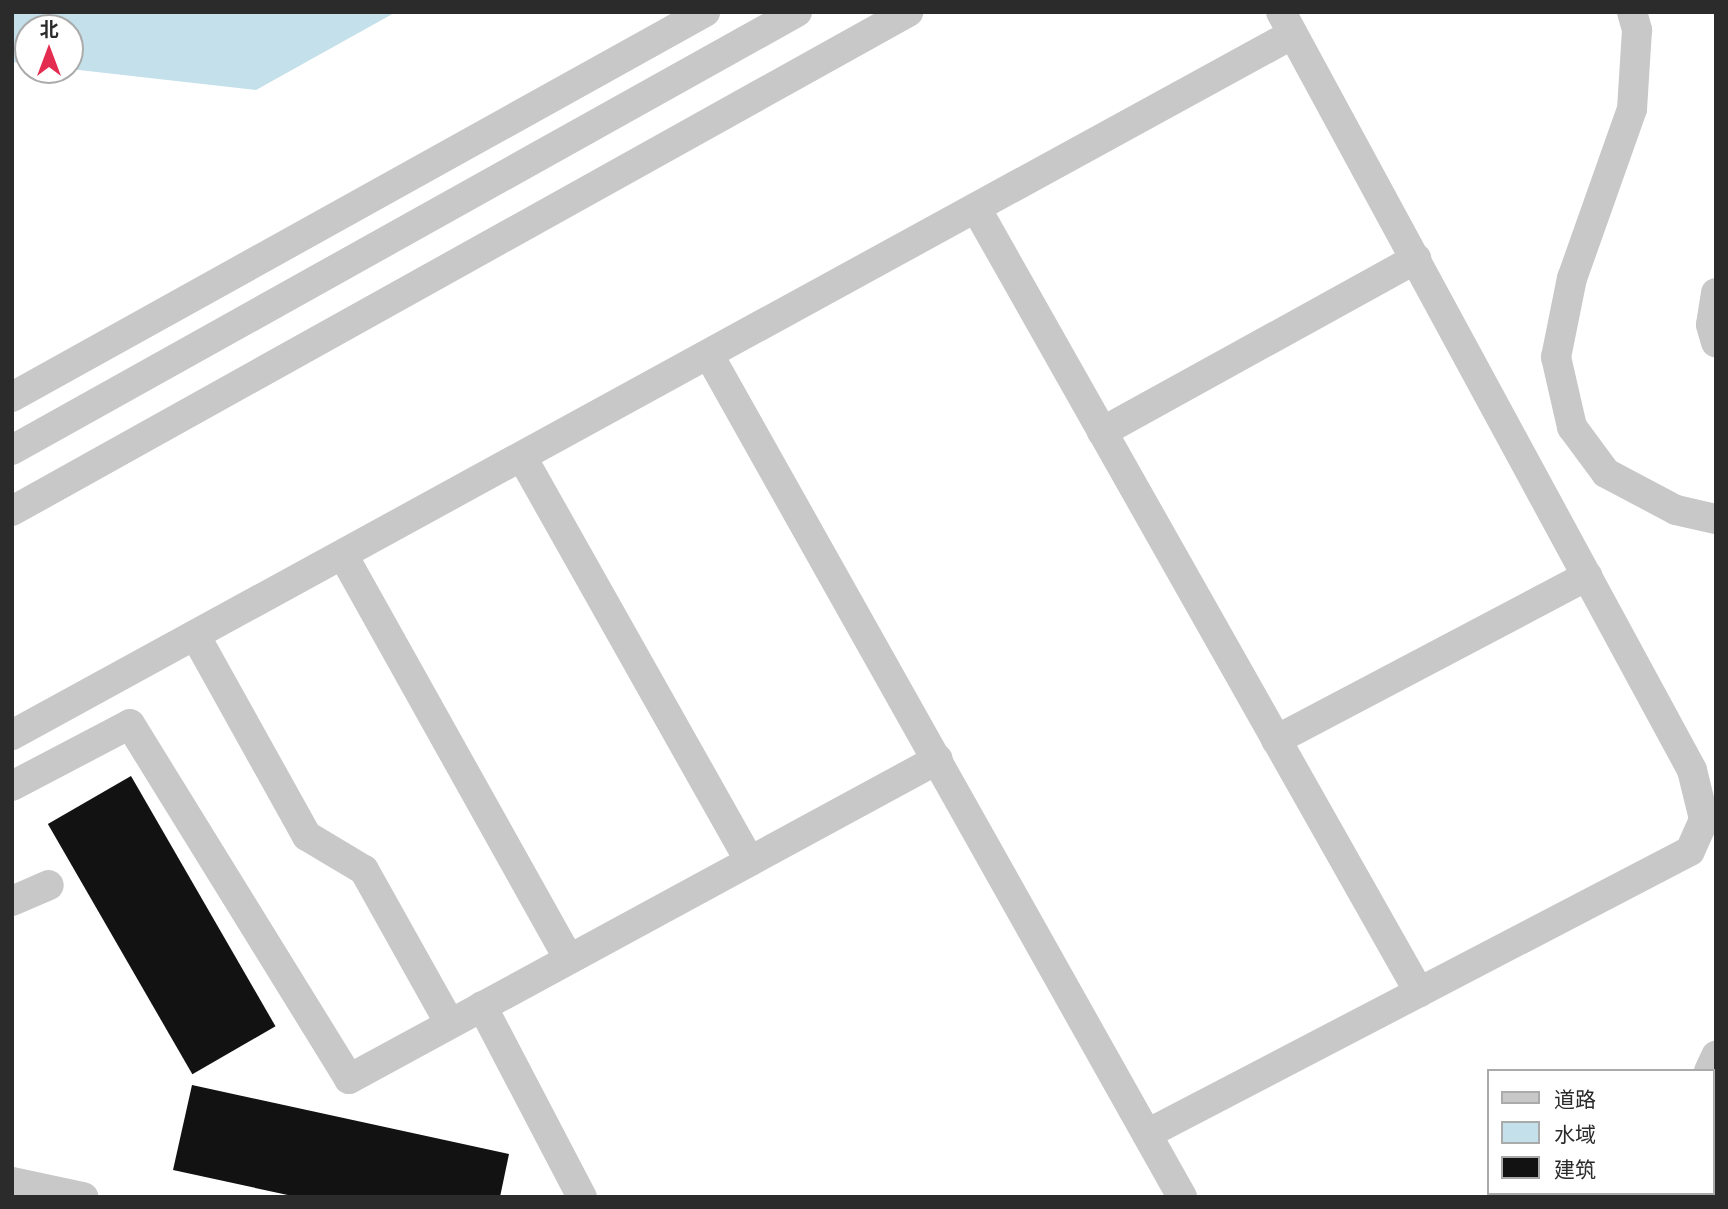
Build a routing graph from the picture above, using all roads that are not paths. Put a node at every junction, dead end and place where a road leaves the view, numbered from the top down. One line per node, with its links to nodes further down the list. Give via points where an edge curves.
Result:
1 (705, 12): 11 (lane)
2 (797, 12): 13 (lane)
3 (908, 12): 15 (lane)
4 (1632, 12): 16 (lane, via 1637,30 1632,109 1572,278 1556,357 1572,427 1606,473 1676,510)
5 (1287, 23): 6 (lane); 7 (lane)
6 (976, 208): 10 (lane); 12 (lane)
7 (1416, 259): 12 (lane); 18 (lane)
8 (1716, 293): 9 (lane, via 1711,325)
9 (1716, 342)
10 (709, 355): 14 (lane); 22 (lane)
11 (12, 397)
12 (1102, 432): 21 (lane)
13 (12, 450)
14 (522, 457): 17 (lane); 24 (lane)
15 (12, 511)
16 (1716, 519)
17 (343, 555): 19 (lane); 27 (lane)
18 (1587, 576): 21 (lane); 28 (lane, via 1692,770 1704,819 1690,850)
19 (195, 635): 20 (lane); 30 (lane, via 307,836 364,870)
20 (12, 735)
21 (1276, 740): 28 (lane)
22 (938, 759): 24 (lane); 31 (lane)
23 (12, 786): 30 (lane, via 130,724 348,1079)
24 (750, 861): 27 (lane)
25 (49, 885): 26 (lane)
26 (12, 901)
27 (569, 959): 29 (lane)
28 (1419, 992): 31 (lane)
29 (482, 1006): 30 (lane); 34 (lane)
30 (450, 1024)
31 (1147, 1134): 35 (lane)
32 (12, 1182): 33 (lane)
33 (83, 1197)
34 (582, 1197)
35 (1182, 1197)

